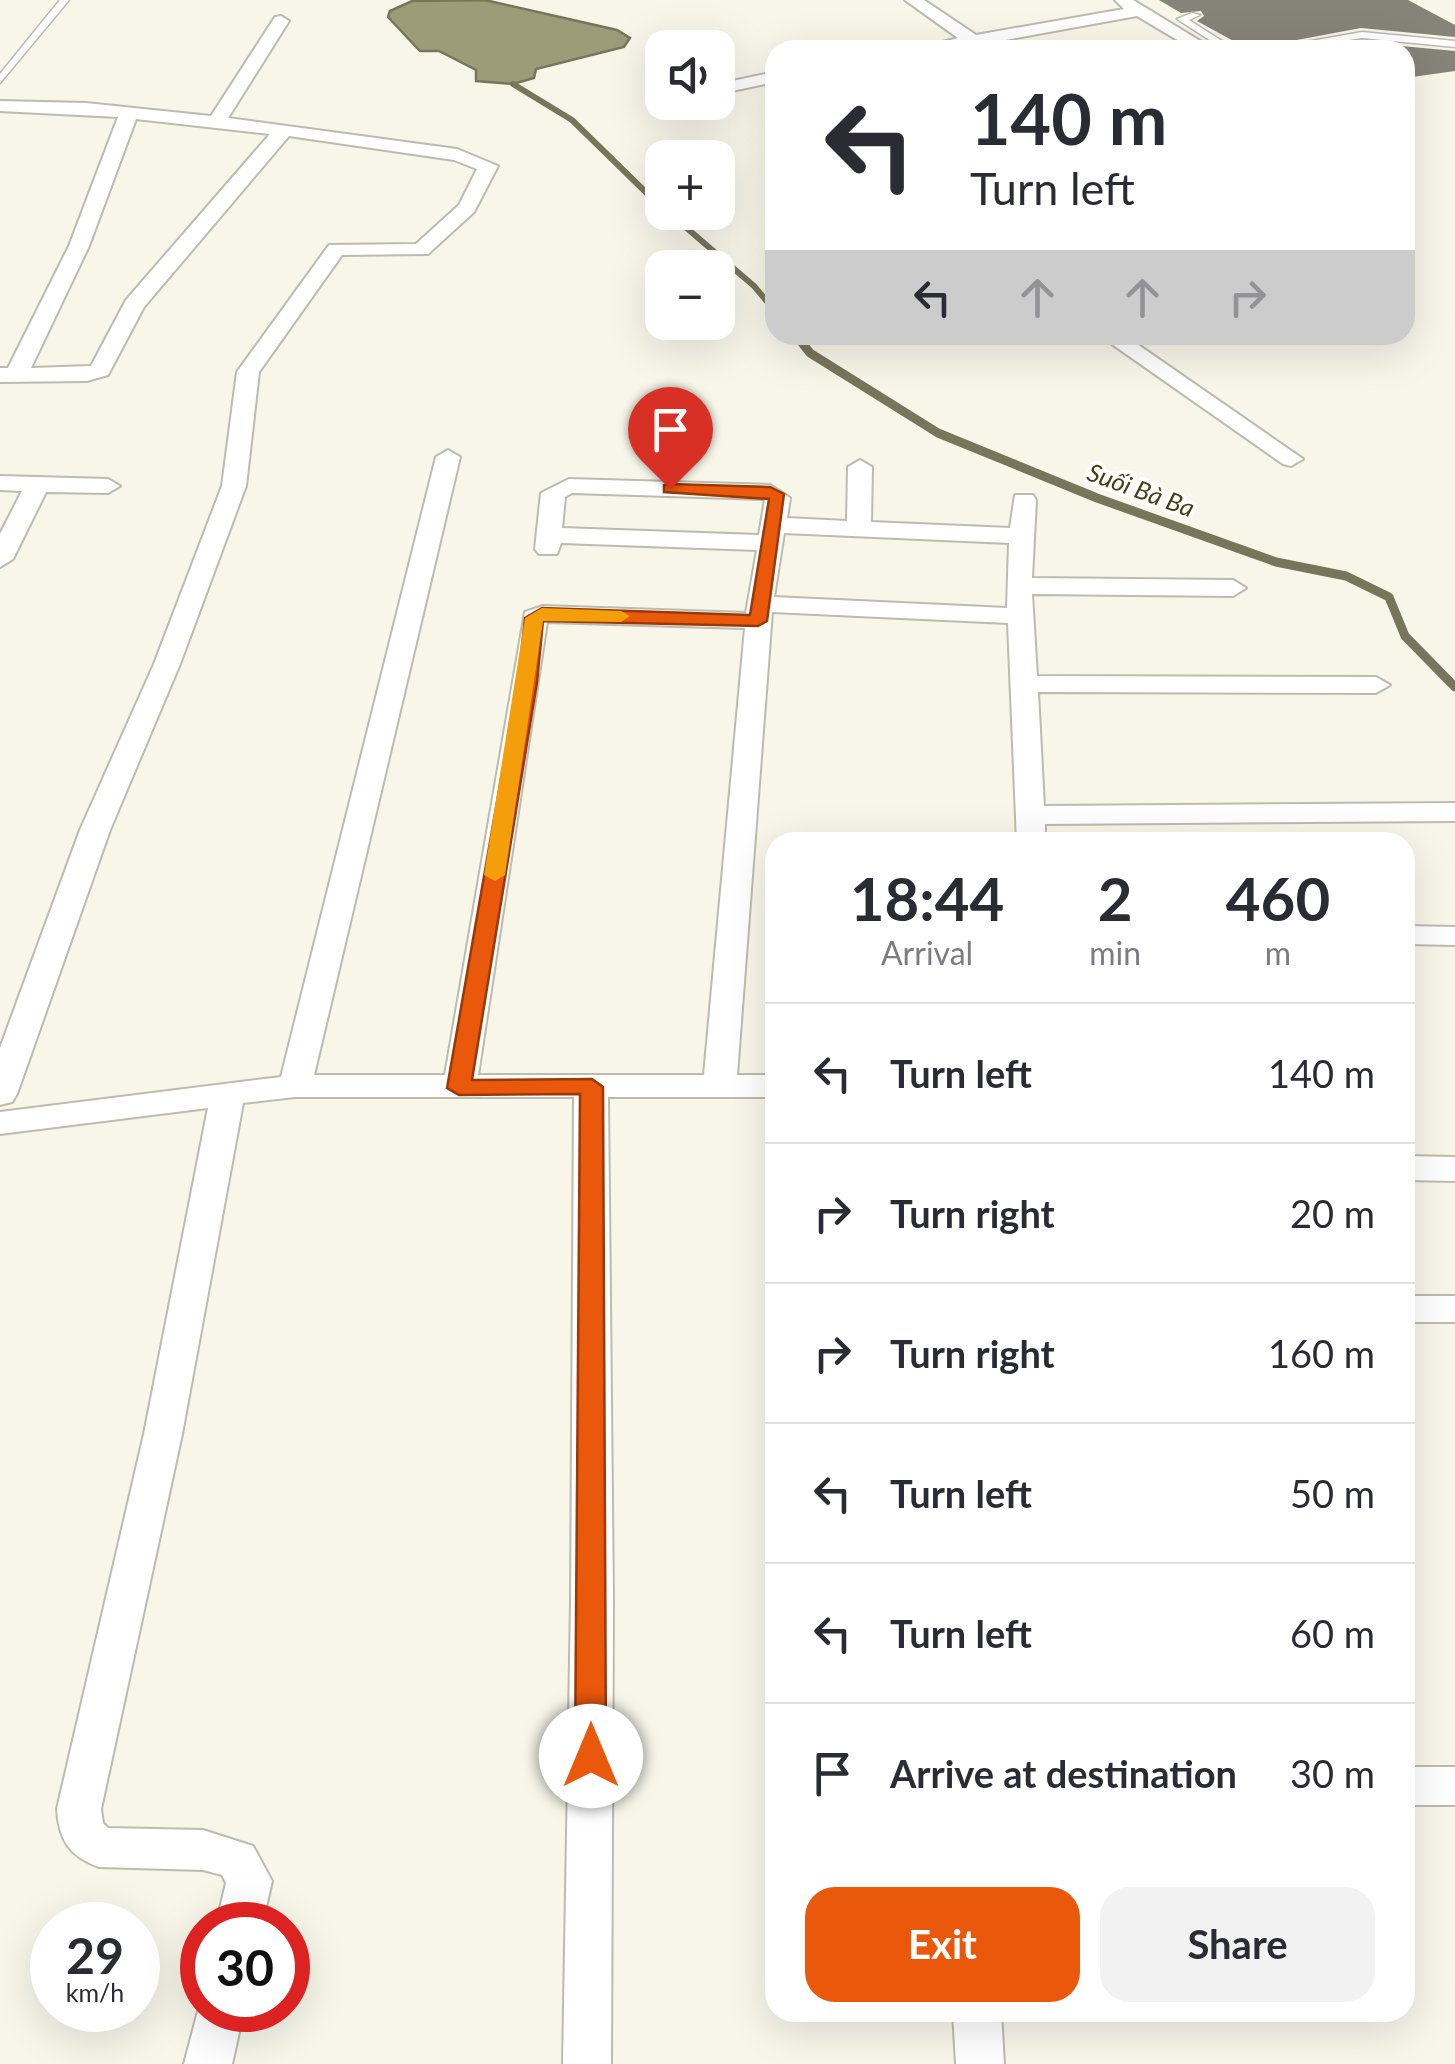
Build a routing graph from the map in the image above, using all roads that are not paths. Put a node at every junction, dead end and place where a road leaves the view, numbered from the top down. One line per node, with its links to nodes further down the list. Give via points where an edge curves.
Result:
1 (65, 0): 16 (lane)
2 (914, 0): 7 (street)
3 (1121, 0): 4 (street)
4 (1139, 11): 8 (street); 9 (street)
5 (1195, 15): 10 (lane, via 1182,19)
6 (281, 21): 20 (street)
7 (973, 40)
8 (980, 40)
9 (1189, 40)
10 (1215, 40)
11 (1337, 40): 12 (lane, via 1362,35)
12 (1414, 40)
13 (1415, 40): 14 (lane)
14 (1455, 44)
15 (765, 79): 17 (street)
16 (0, 80)
17 (735, 85)
18 (0, 106): 19 (street)
19 (129, 112): 20 (street); 23 (street, via 41,332)
20 (216, 123): 21 (street)
21 (284, 130): 23 (street, via 134,305 100,370); 51 (street, via 488,166 467,208 421,250 336,250 248,372 234,486 95,830)
22 (1125, 345): 25 (street)
23 (8, 374)
24 (448, 457): 45 (street)
25 (1291, 458)
26 (860, 467): 31 (street)
27 (0, 484): 28 (street)
28 (38, 484): 29 (street); 34 (street)
29 (108, 486)
30 (1024, 500): 33 (street)
31 (859, 529): 32 (street); 33 (street)
32 (770, 534): 32 (street, via 548,542 553,492 569,486 770,492 778,498); 37 (street)
33 (1023, 536): 35 (street)
34 (0, 558)
35 (1020, 586): 36 (street); 38 (street)
36 (1233, 588)
37 (759, 613): 38 (street); 46 (street); 49 (street, via 534,618)
38 (1020, 616): 39 (street)
39 (1021, 684): 40 (street); 42 (street)
40 (1376, 685)
41 (1455, 812): 42 (street)
42 (1031, 829)
43 (1415, 935): 44 (street)
44 (1455, 936)
45 (295, 1086): 49 (street); 50 (street)
46 (720, 1086): 47 (street); 48 (street)
47 (765, 1086)
48 (592, 1087): 49 (street); 63 (street)
49 (459, 1088)
50 (228, 1093): 52 (street); 59 (street, via 163,1434 80,1809 81,1832 99,1847 203,1850 237,1860 250,1881)
51 (0, 1094)
52 (0, 1123)
53 (1415, 1168): 54 (street)
54 (1455, 1169)
55 (1415, 1308): 56 (street)
56 (1455, 1309)
57 (1415, 1786): 58 (street)
58 (1455, 1786)
59 (245, 1902)
60 (978, 2022): 64 (street)
61 (215, 2032): 62 (street)
62 (208, 2064)
63 (588, 2064)
64 (980, 2064)

